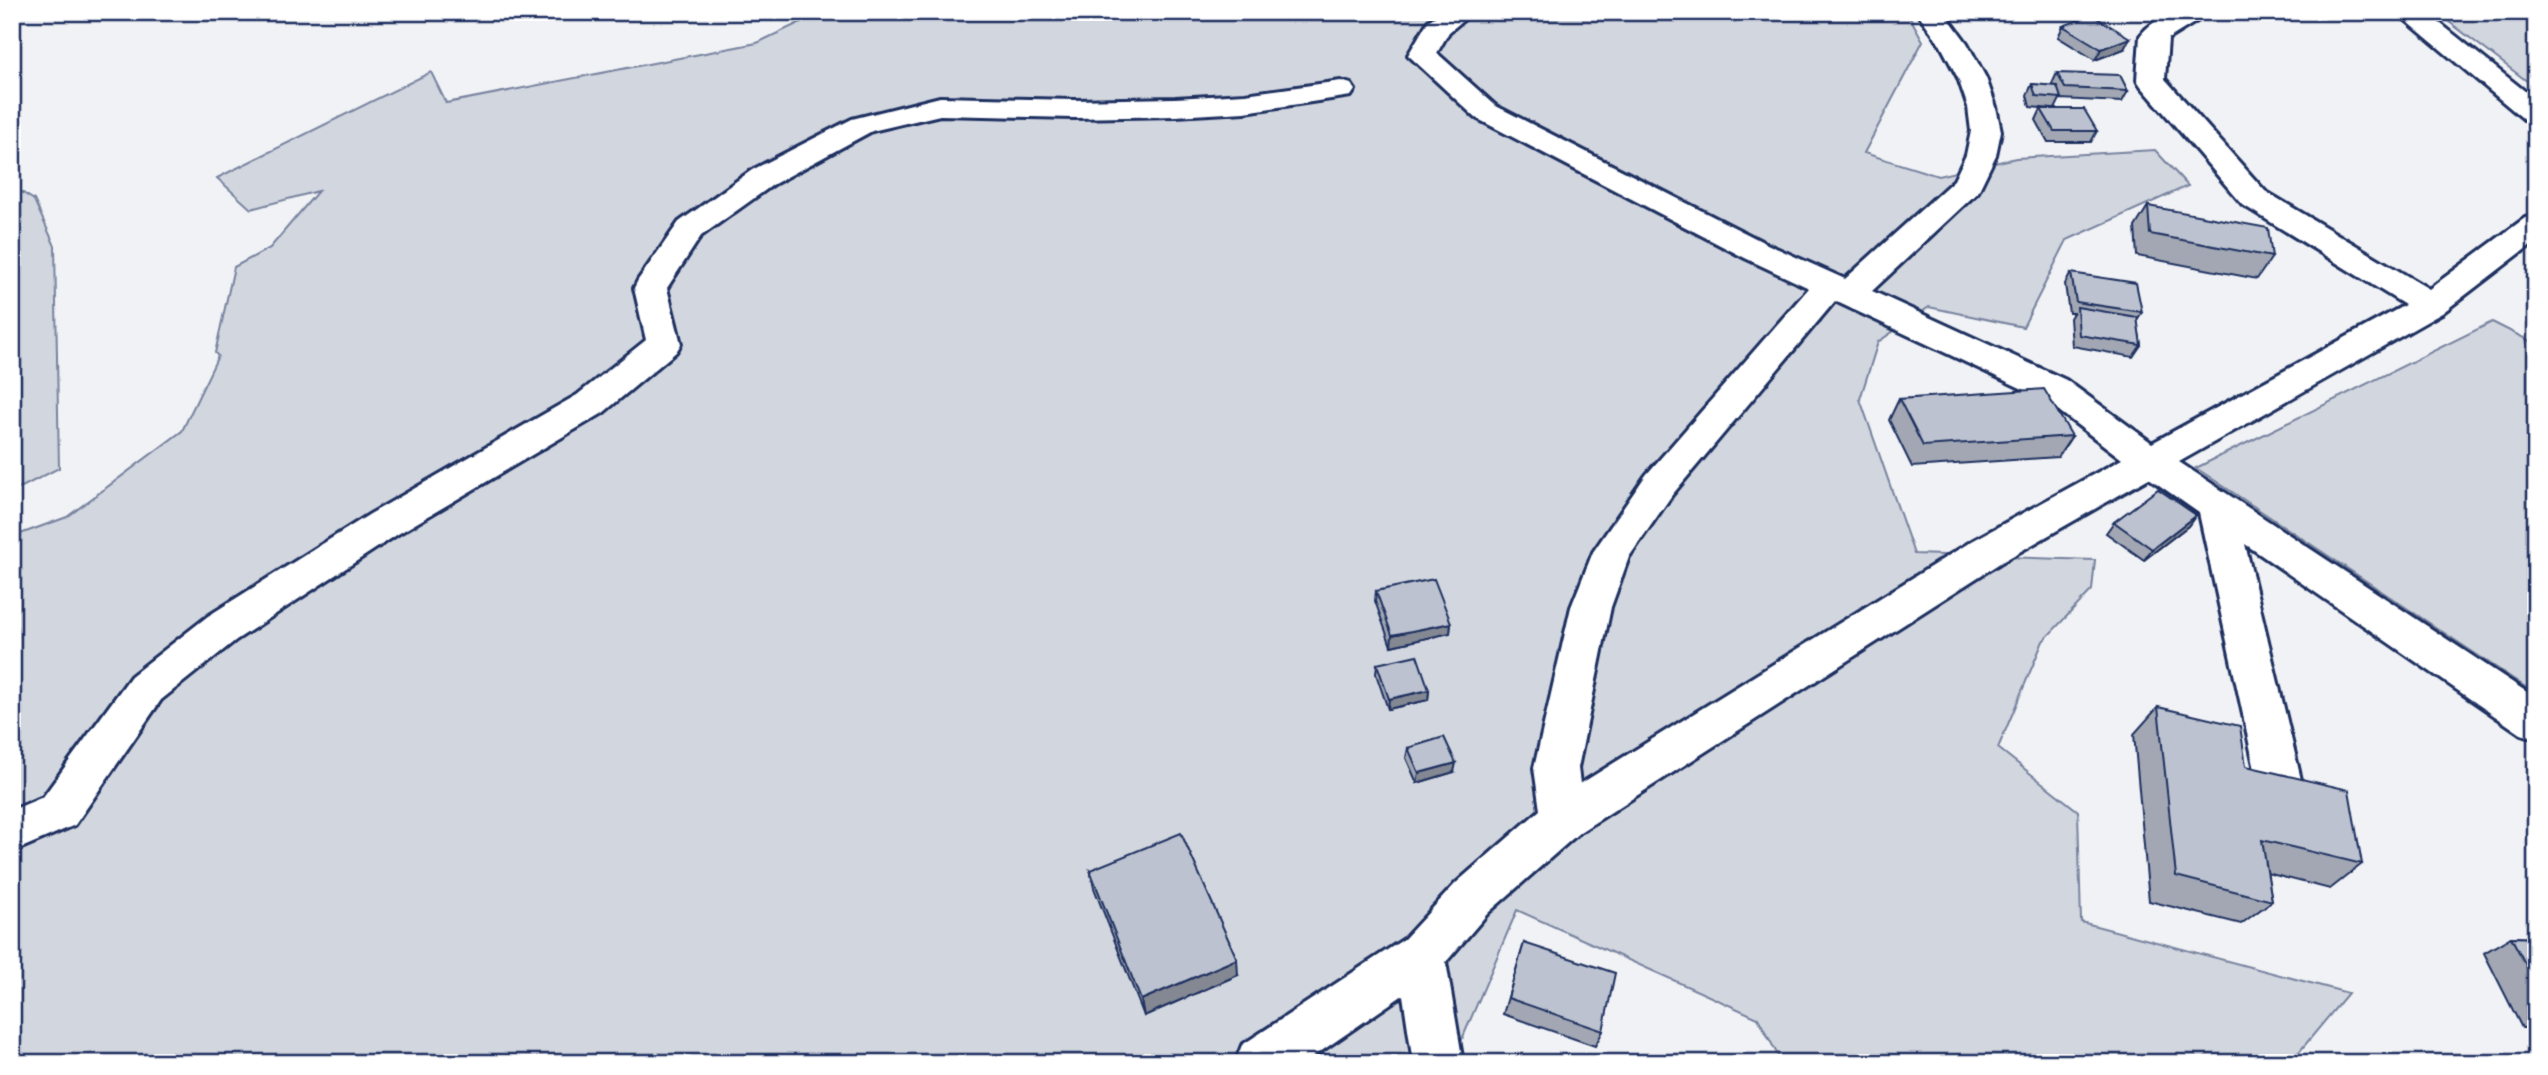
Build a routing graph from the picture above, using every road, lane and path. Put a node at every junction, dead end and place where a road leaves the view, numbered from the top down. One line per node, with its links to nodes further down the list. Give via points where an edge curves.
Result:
1 (1460, 12): 8 (street, via 1438,27 1422,55 1486,112 1756,251)
2 (1930, 12): 8 (street, via 1972,78 1986,131 1981,155 1967,185)
3 (2193, 12): 9 (street, via 2154,36 2151,80 2254,198)
4 (2409, 12): 6 (street)
5 (1341, 90): 15 (street, via 1175,107 940,106 862,125 764,177 690,229 650,288 664,344 590,404 384,524 222,628 146,688 59,811)
6 (2536, 115)
7 (2536, 225): 9 (street)
8 (1840, 289): 10 (street, via 2054,389); 14 (street, via 1659,485 1612,552 1591,607 1556,768)
9 (2430, 305): 10 (street)
10 (2149, 460): 11 (street); 14 (street, via 1986,552)
11 (2216, 504): 12 (street); 13 (street)
12 (2536, 720)
13 (2281, 788)
14 (1564, 818): 16 (street, via 1472,898)
15 (12, 832)
16 (1422, 955): 17 (street); 18 (street)
17 (1260, 1063)
18 (1438, 1063)

